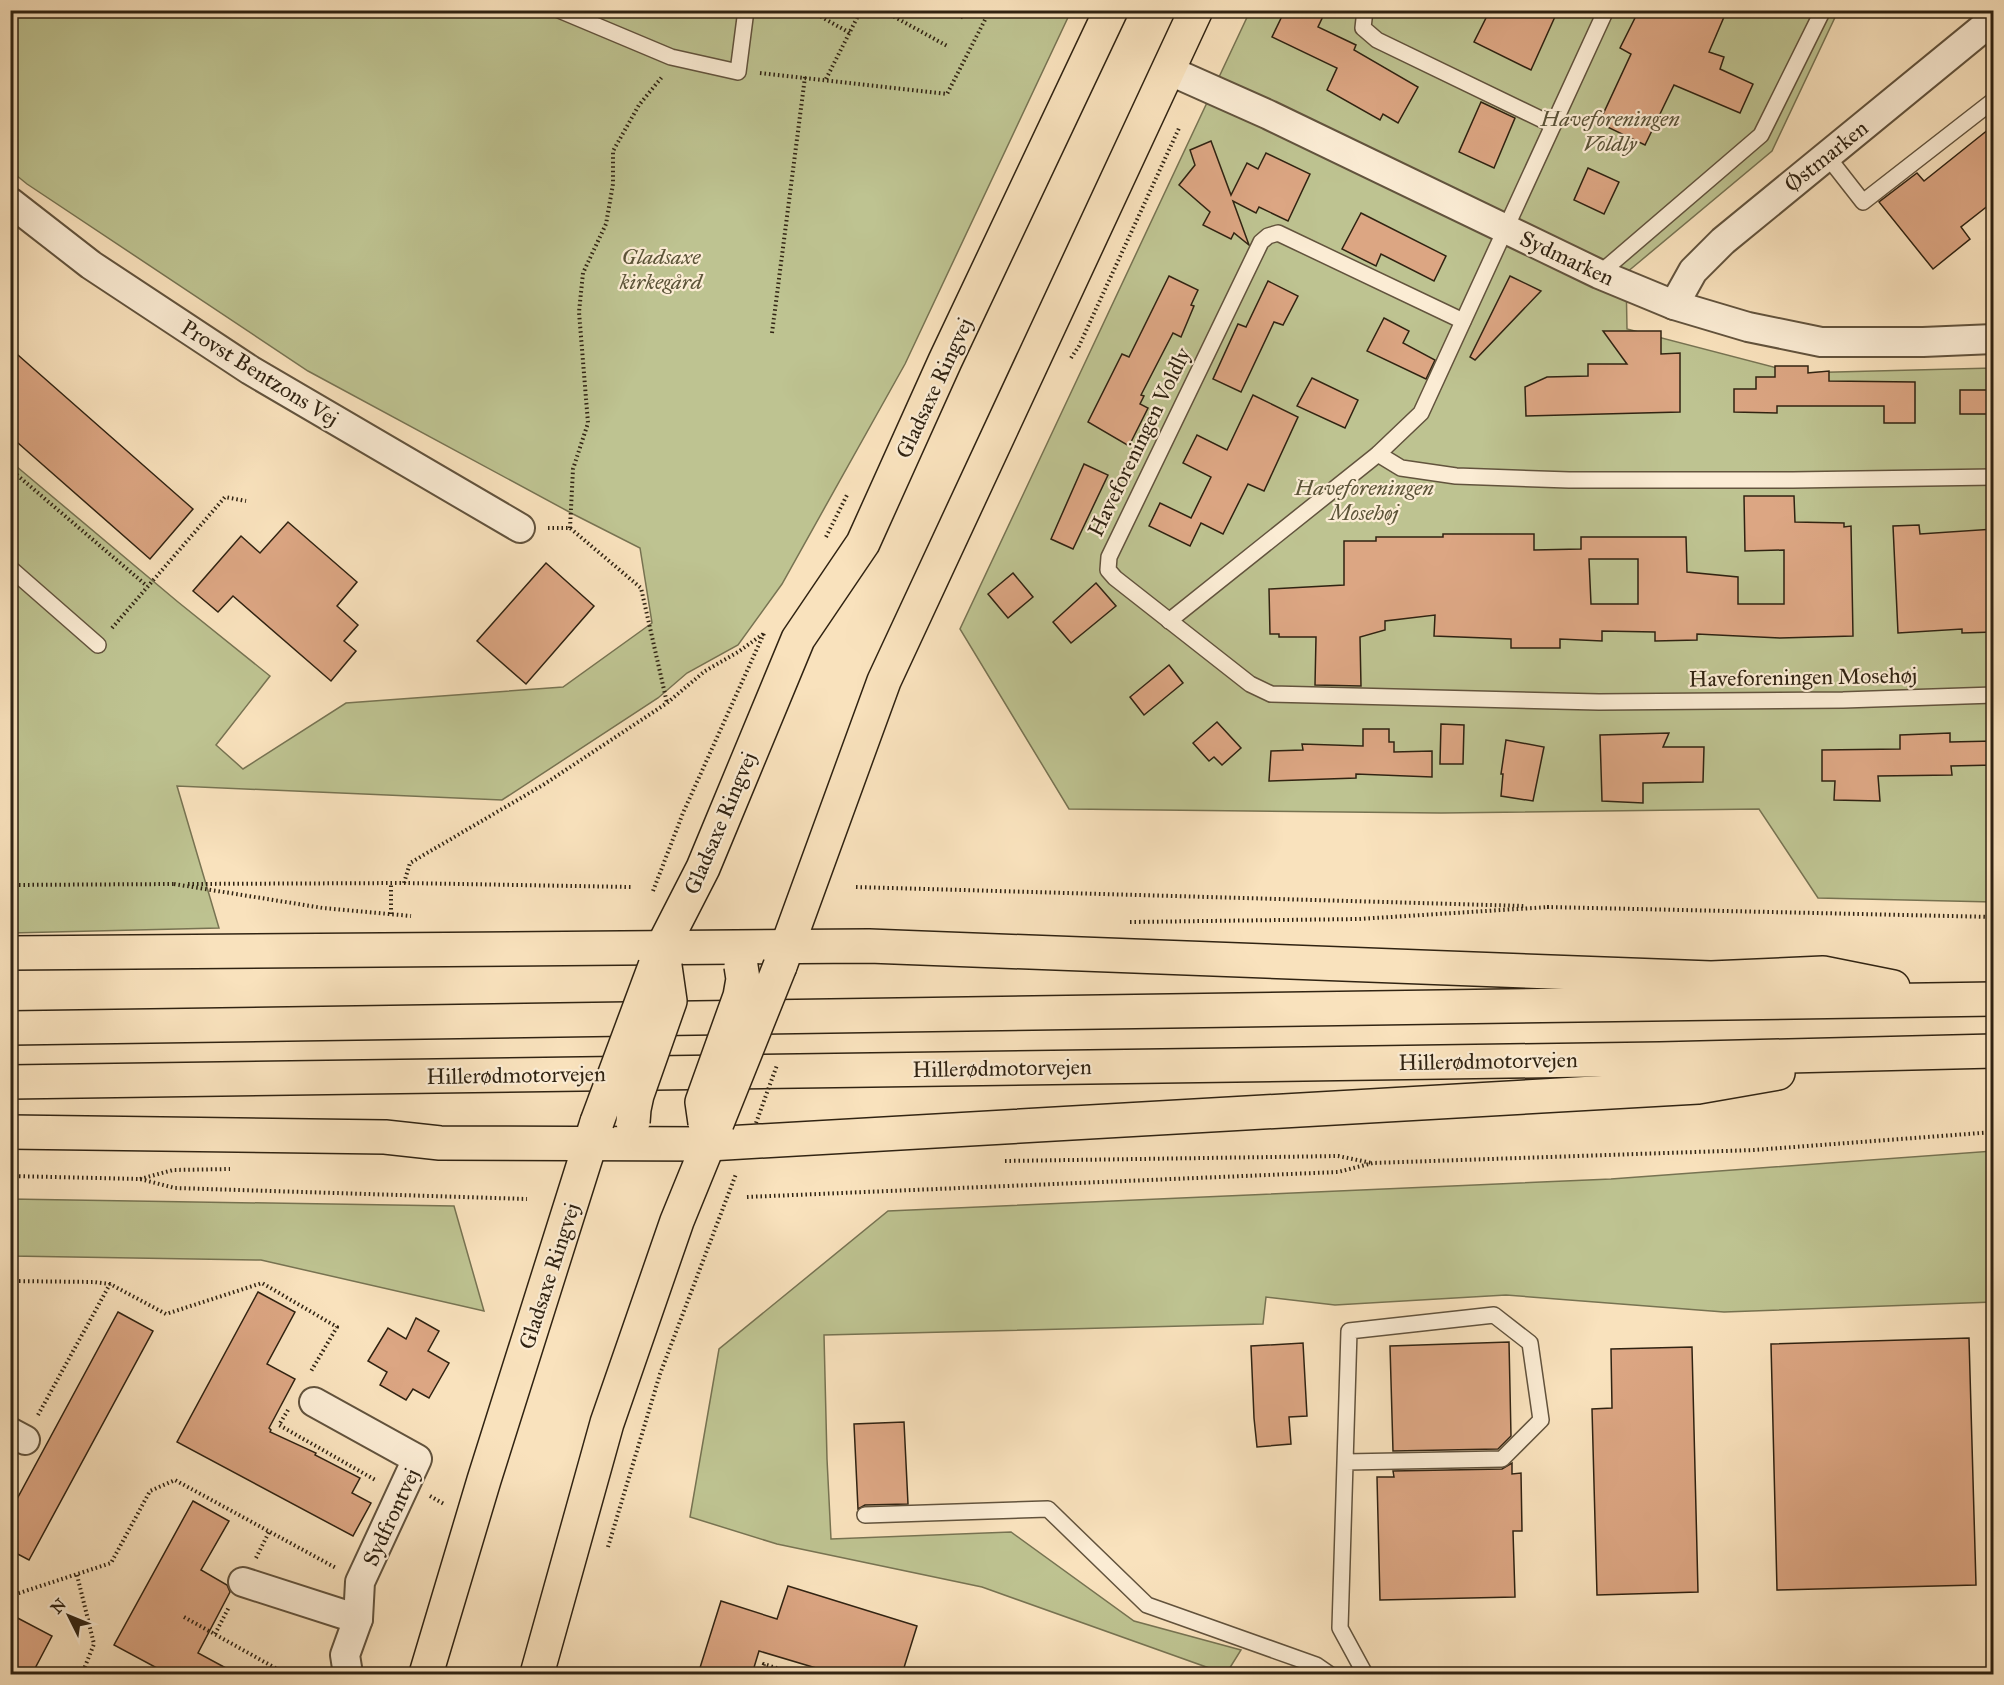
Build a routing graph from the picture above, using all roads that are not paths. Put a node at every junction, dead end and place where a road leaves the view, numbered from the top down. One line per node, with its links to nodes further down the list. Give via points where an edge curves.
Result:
1 (559, 10): 2 (lane, via 671,57 738,72)
2 (746, 10)
3 (1111, 10): 29 (main road, Gladsaxe Ringvej, via 863,543 798,639)
4 (1196, 10): 9 (main road)
5 (1365, 10): 11 (lane, via 1363,28 1377,40)
6 (1606, 10): 11 (lane)
7 (1823, 10): 15 (lane, via 1761,135)
8 (1994, 19): 12 (street, Østmarken)
9 (1168, 69): 14 (street, Sydmarken); 28 (main road, via 884,681)
10 (1994, 100): 12 (lane, via 1863,202)
11 (1553, 125): 14 (lane)
12 (1827, 156): 16 (street, Østmarken, via 1722,241 1693,271)
13 (10, 202): 21 (street, Provst Bentzons Vej, via 92,264 250,370)
14 (1506, 230): 15 (street, Sydmarken); 17 (lane)
15 (1599, 274): 16 (street, Sydmarken)
16 (1674, 305): 18 (street, Sydmarken, via 1748,327 1821,342)
17 (1464, 321): 19 (lane, via 1421,413); 23 (lane, Haveforeningen Voldly, via 1278,233 1261,242 1109,557 1108,570 1115,578)
18 (1994, 339)
19 (1377, 454): 20 (lane, via 1401,468 1456,476 1569,480); 23 (lane)
20 (1994, 477)
21 (519, 528)
22 (10, 568): 24 (lane)
23 (1169, 621): 25 (lane, Haveforeningen Mosehøj, via 1250,684 1271,694 1599,702)
24 (98, 645)
25 (1994, 695)
26 (10, 953): 29 (main road)
27 (738, 956): 28 (main road); 29 (main road); 38 (main road, bridge, via 743,979 740,996 702,1102)
28 (784, 956): 31 (main road, via 869,946 1711,978 1822,973); 38 (main road, bridge)
29 (661, 960): 40 (main road, Gladsaxe Ringvej, bridge); 41 (main road, bridge, via 670,1001 637,1095)
30 (1994, 999): 31 (main road)
31 (1956, 1000): 33 (main road)
32 (10, 1015): 33 (main road)
33 (72, 1027): 34 (main road)
34 (10, 1028)
35 (1994, 1051): 36 (main road, Hillerødmotorvejen)
36 (1881, 1055): 37 (main road, Hillerødmotorvejen); 38 (main road, via 1698,1087 748,1142)
37 (10, 1082)
38 (711, 1130): 41 (main road); 49 (main road, via 608,1424)
39 (10, 1132): 40 (main road, via 385,1137 440,1143 560,1142)
40 (594, 1133): 41 (main road); 48 (main road, Gladsaxe Ringvej)
41 (636, 1133)
42 (304, 1394): 46 (street, Sydfrontvej, via 417,1459 360,1582)
43 (1346, 1462): 43 (lane, via 1502,1459 1541,1420 1530,1343 1494,1315 1349,1331); 51 (lane, via 1340,1628)
44 (865, 1515): 50 (lane, via 1048,1509 1147,1605 1316,1665)
45 (243, 1582): 46 (street)
46 (358, 1619): 47 (street, Sydfrontvej, via 345,1655)
47 (348, 1674)
48 (426, 1674)
49 (537, 1674)
50 (1329, 1674)
51 (1365, 1674)

